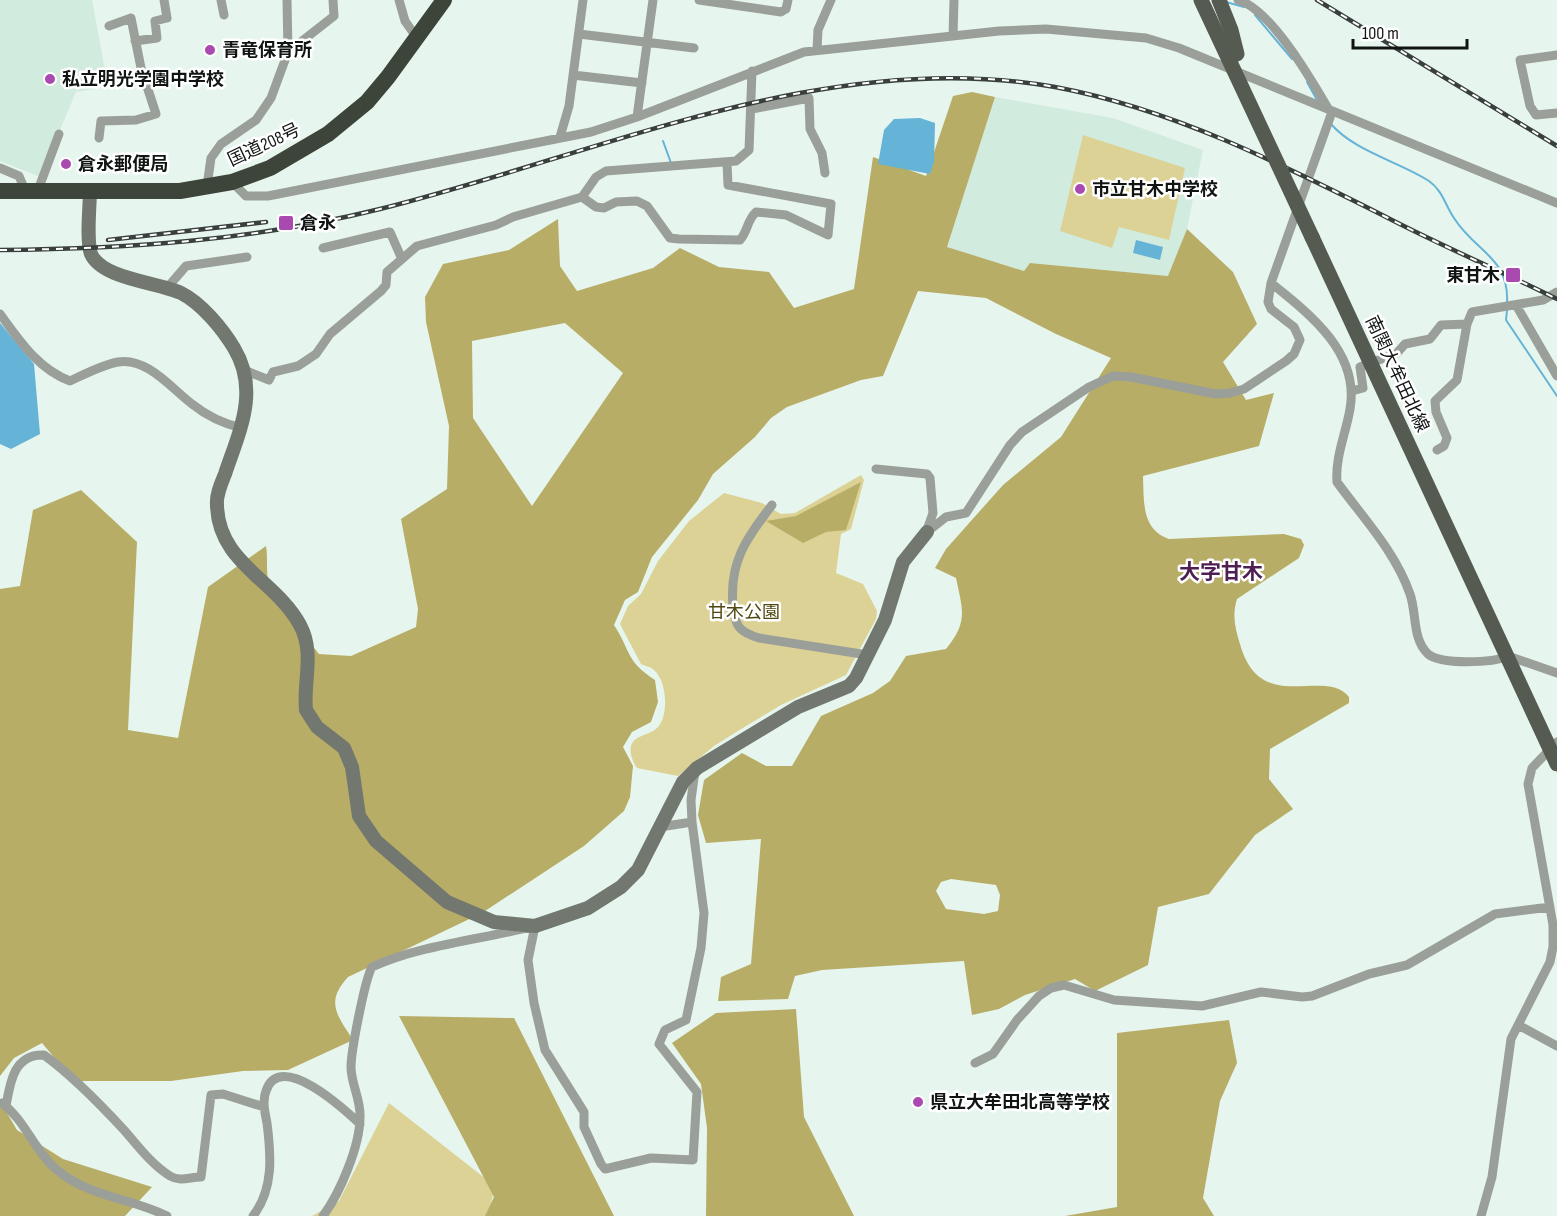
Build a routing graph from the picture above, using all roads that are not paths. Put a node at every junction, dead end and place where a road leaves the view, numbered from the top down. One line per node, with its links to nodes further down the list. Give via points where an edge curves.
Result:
1 (164, 0): 23 (street, via 167,18 155,21 157,38)
2 (221, 0): 18 (street)
3 (287, 0): 27 (street)
4 (333, 0): 27 (street, via 334,16)
5 (399, 0): 22 (street, via 405,21)
6 (444, 0): 22 (highway, 国道208号)
7 (583, 0): 20 (street)
8 (653, 0): 24 (street)
9 (699, 0): 17 (street)
10 (788, 0): 17 (street, via 781,12)
11 (831, 0): 26 (street, via 818,30)
12 (954, 0): 21 (street)
13 (1200, 0): 50 (main road, 南関大牟田北線, bridge)
14 (1211, 0): 28 (main road, 南関大牟田北線)
15 (1219, 0): 28 (main road)
16 (1238, 0): 34 (street, via 1254,6 1296,56)
17 (742, 3)
18 (224, 15)
19 (109, 26): 23 (street, via 131,18)
20 (579, 34): 24 (street); 31 (street)
21 (953, 36): 26 (street); 34 (street, via 1046,28 1146,38)
22 (417, 38): 43 (highway, 国道208号, via 388,77 347,120 270,168)
23 (135, 41): 39 (street, via 156,114 136,120 101,121)
24 (647, 42): 25 (street); 32 (street)
25 (694, 48)
26 (817, 50): 30 (street)
27 (288, 52): 44 (street, via 271,98 256,120 220,144 211,158)
28 (1237, 54): 50 (main road, 南関大牟田北線)
29 (1557, 55): 35 (street, via 1520,60 1530,106 1536,115)
30 (752, 71): 33 (street); 36 (street)
31 (573, 75): 32 (street); 38 (street)
32 (642, 83): 36 (street)
33 (752, 109): 40 (street, via 749,150); 42 (street, via 809,98 810,129 822,153)
34 (1330, 111): 49 (street); 54 (street)
35 (1557, 113)
36 (637, 117): 38 (street)
37 (59, 134): 45 (street)
38 (560, 137): 43 (street, via 268,196 246,196)
39 (99, 138)
40 (727, 163): 48 (street, via 606,171 596,177); 48 (street, via 728,185 831,204 828,235 786,214 756,212 740,240 679,239 670,237 638,201 616,202 604,208)
41 (0, 168): 45 (street, via 19,177)
42 (825, 173)
43 (232, 182): 44 (highway, 国道208号)
44 (207, 186): 46 (highway, 国道208号, via 180,191)
45 (32, 190): 46 (highway, 国道208号); 47 (highway, 国道208号)
46 (90, 190): 55 (street, via 90,249 95,260 110,271)
47 (0, 191)
48 (582, 197): 52 (street, via 417,246)
49 (1557, 203)
50 (1315, 233): 60 (main road, 南関大牟田北線)
51 (323, 248): 52 (street, via 390,232)
52 (401, 256): 61 (street, via 387,272 386,285 330,334 316,354 298,366 273,372 269,380)
53 (247, 257): 55 (street, via 186,266)
54 (1271, 283): 63 (street, via 1316,320 1349,370); 68 (street, via 1271,309 1294,327 1300,340 1286,362 1244,389 1230,393 1216,394 1113,376 1089,387 1022,432 966,513 946,517)
55 (167, 288): 61 (street, via 195,302 226,335)
56 (1557, 292): 57 (street, via 1543,300)
57 (1516, 305): 59 (street, via 1472,312); 62 (street)
58 (0, 314): 64 (street, via 36,359 57,376 70,381 119,362 132,363 162,378 193,405 225,424)
59 (1467, 324): 60 (street, via 1441,325 1430,339 1405,344 1397,353); 65 (street, via 1457,380 1435,400 1447,438)
60 (1375, 360): 63 (street, via 1360,367 1363,388); 70 (main road, 南関大牟田北線)
61 (244, 370): 64 (street, via 248,402)
62 (1557, 376)
63 (1352, 391): 70 (street, via 1337,482 1399,570 1410,594 1421,646 1430,656 1447,663)
64 (242, 428): 77 (street, via 219,492 219,517 241,563 283,598 301,627 308,647 306,710 310,719 339,742 349,756 356,807 363,826 447,902 495,922)
65 (1437, 450)
66 (876, 469): 68 (street, via 927,474 933,513)
67 (771, 505): 69 (street, via 748,536 732,577 735,624 742,633 759,638)
68 (927, 532): 69 (street, via 903,562 885,620)
69 (868, 655): 73 (street, via 849,686 798,707)
70 (1515, 660): 71 (street); 72 (main road, 南関大牟田北線)
71 (1557, 673)
72 (1555, 749): 76 (street, via 1532,768 1528,784)
73 (695, 771): 74 (street); 75 (street, via 683,782)
74 (692, 822): 75 (street); 77 (street, via 704,913 701,948 686,1020 665,1030 659,1044 697,1092 693,1160 651,1158 605,1169 601,1164 584,1127 584,1112 545,1050 528,960)
75 (660, 827): 77 (street, via 638,870 621,887 588,908)
76 (1550, 907): 78 (street, via 1550,962); 80 (street, via 1495,914 1407,965 1369,974 1312,996 1261,992 1202,1006 1114,1000 1064,985 1051,988 1024,1012 993,1054)
77 (535, 926): 83 (street, via 466,940 372,967 363,991 351,1068)
78 (1520, 1026): 79 (street); 87 (street, via 1511,1039 1492,1177)
79 (1557, 1046)
80 (975, 1063)
81 (3, 1104): 82 (street, via 17,1065 26,1057 44,1055 110,1115 154,1163 171,1177 185,1180 201,1177 211,1095 223,1094); 84 (street, via 64,1176 98,1194)
82 (264, 1107): 83 (street, via 270,1084 283,1079 298,1080 335,1100); 85 (street, via 271,1156 269,1182)
83 (360, 1124): 86 (street, via 337,1194)
84 (167, 1216)
85 (253, 1216)
86 (323, 1216)
87 (1481, 1216)

